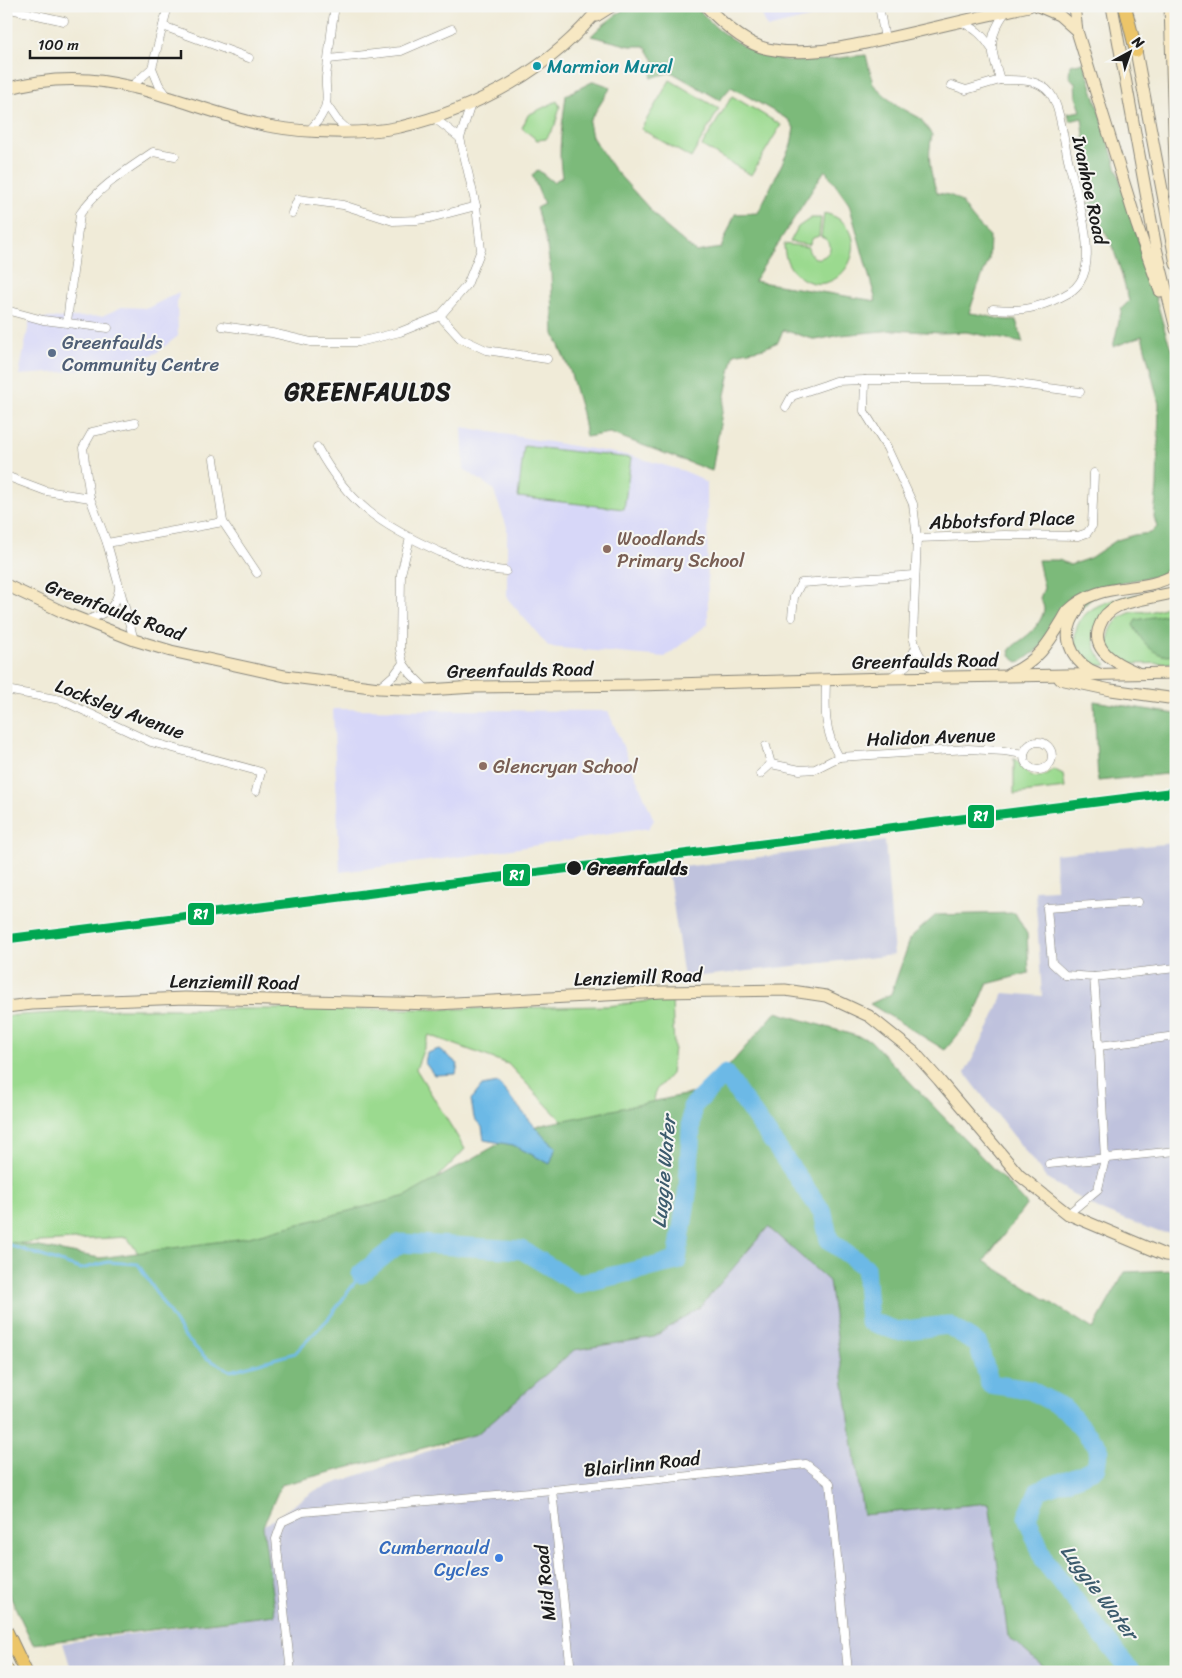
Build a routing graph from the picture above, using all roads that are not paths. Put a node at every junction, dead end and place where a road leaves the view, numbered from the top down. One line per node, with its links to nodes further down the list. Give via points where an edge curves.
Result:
1 (168, 6): 20 (street)
2 (335, 6): 28 (street)
3 (601, 6): 17 (main road)
4 (612, 6): 17 (main road)
5 (706, 6): 21 (main road)
6 (718, 6): 21 (main road)
7 (879, 6): 24 (street)
8 (1030, 6): 16 (main road)
9 (1038, 6): 23 (main road, via 1059,15)
10 (1074, 6): 23 (main road)
11 (1112, 6): 46 (main road)
12 (1125, 6): 26 (main road)
13 (1134, 6): 26 (main road)
14 (1170, 6): 42 (main road)
15 (6, 8): 18 (street)
16 (1006, 11): 19 (main road); 25 (street, via 995,30)
17 (590, 19): 36 (main road, via 547,60)
18 (64, 21)
19 (961, 22): 24 (main road); 25 (street, via 972,26)
20 (163, 26): 27 (street); 29 (street)
21 (729, 28): 24 (main road, via 740,37 767,49 807,53)
22 (452, 29): 28 (street, via 401,51)
23 (1077, 31): 46 (main road, via 1147,256)
24 (885, 39)
25 (991, 48): 30 (street)
26 (1136, 51): 45 (main road)
27 (249, 58)
28 (329, 59): 35 (street)
29 (152, 68): 32 (street); 34 (street)
30 (1000, 80): 31 (street, Ivanhoe Road, via 966,90); 47 (street, Ivanhoe Road, via 1034,82 1049,92 1056,102 1082,214 1088,263 1080,282 1072,291 1056,299 1031,309)
31 (951, 85)
32 (130, 88): 33 (main road, via 89,80 53,80); 34 (main road)
33 (6, 89)
34 (169, 98): 38 (main road, via 269,126)
35 (326, 104): 38 (street); 39 (street)
36 (471, 104): 37 (main road); 40 (street)
37 (433, 117): 39 (main road, via 398,127); 40 (street)
38 (309, 131): 39 (main road)
39 (350, 132)
40 (460, 138): 43 (street)
41 (175, 156): 50 (street, via 153,152 87,203 80,214)
42 (1176, 194)
43 (476, 206): 44 (street, via 430,218 393,221 343,205 298,200); 49 (street, via 481,250 467,285)
44 (292, 213)
45 (1176, 264)
46 (1170, 308): 53 (main road)
47 (993, 309)
48 (6, 310): 50 (street, via 43,320)
49 (440, 316): 51 (street, via 400,332 359,342 311,342); 54 (street, via 460,338 486,350)
50 (67, 322): 52 (street)
51 (222, 326)
52 (108, 328)
53 (1176, 328)
54 (547, 359)
55 (865, 380): 56 (street, via 987,380); 57 (street, via 836,381 792,396); 66 (street, via 864,411 887,448 913,504)
56 (1080, 392)
57 (786, 406)
58 (135, 423): 63 (street, via 92,432 83,448)
59 (317, 447): 65 (street, via 327,466 359,505 376,519)
60 (214, 459): 64 (street)
61 (1094, 474): 66 (street, Abbotsford Place, via 1092,526 1087,533 1078,536)
62 (6, 476): 63 (street, via 46,491)
63 (90, 498): 67 (street)
64 (224, 522): 67 (street); 69 (street)
65 (410, 538): 68 (street, via 463,562); 80 (street, via 401,574 400,649)
66 (917, 538): 71 (street)
67 (108, 543): 73 (street)
68 (506, 571)
69 (257, 573)
70 (1176, 574): 75 (main road, via 1159,582 1096,593)
71 (916, 575): 76 (street, via 801,583 794,597); 79 (street)
72 (6, 585): 77 (main road, Greenfaulds Road)
73 (120, 587): 77 (street, via 107,612); 78 (street)
74 (1176, 592): 83 (main road, via 1120,605 1105,615 1101,622 1098,639 1106,655)
75 (1081, 602): 82 (main road, via 1070,622 1070,644 1084,667); 84 (main road, via 1068,611 1033,661)
76 (792, 617)
77 (84, 621): 78 (main road, Greenfaulds Road)
78 (134, 640): 89 (main road, Greenfaulds Road, via 215,662 285,676)
79 (915, 649): 86 (street, via 907,665); 87 (street, via 920,658)
80 (403, 663): 89 (street); 91 (street)
81 (1176, 673): 83 (main road)
82 (1098, 674): 83 (main road); 85 (main road)
83 (1142, 674)
84 (1003, 676): 85 (main road, Greenfaulds Road); 87 (main road, Greenfaulds Road)
85 (1052, 676): 92 (main road, via 1090,687)
86 (890, 678): 87 (main road, Greenfaulds Road); 88 (main road, Greenfaulds Road)
87 (943, 678)
88 (826, 681): 91 (main road, Greenfaulds Road); 95 (street, via 824,714 830,742)
89 (379, 688): 91 (main road, Greenfaulds Road)
90 (6, 690): 98 (street, Locksley Avenue, via 61,700 151,742 261,772)
91 (427, 690)
92 (1176, 699)
93 (766, 746): 96 (street)
94 (1024, 754): 95 (street, Halidon Avenue, via 968,750)
95 (839, 757): 96 (street, Halidon Avenue, via 816,769 800,770)
96 (772, 764): 97 (street)
97 (760, 774)
98 (256, 791)
99 (1138, 902): 101 (street, via 1047,908 1052,963 1065,975)
100 (1176, 968): 101 (street)
101 (1094, 976): 104 (street)
102 (6, 1007): 108 (main road, Lenziemill Road, via 185,998 436,1004 662,992 785,990 826,996 869,1016 914,1052 1019,1175)
103 (1176, 1036): 104 (street)
104 (1099, 1046): 106 (street)
105 (1176, 1151): 106 (street)
106 (1105, 1160): 107 (street); 108 (street, via 1098,1189)
107 (1049, 1164)
108 (1068, 1214): 109 (main road, Lenziemill Road, via 1165,1255)
109 (1176, 1256)
110 (552, 1490): 115 (street, Blairlinn Road, via 303,1512 282,1522 276,1539); 116 (street, Mid Road); 117 (street, Blairlinn Road, via 806,1464 830,1483)
111 (6, 1630): 114 (main road)
112 (6, 1668): 113 (main road)
113 (8, 1672)
114 (26, 1672)
115 (291, 1672)
116 (571, 1672)
117 (848, 1672)

